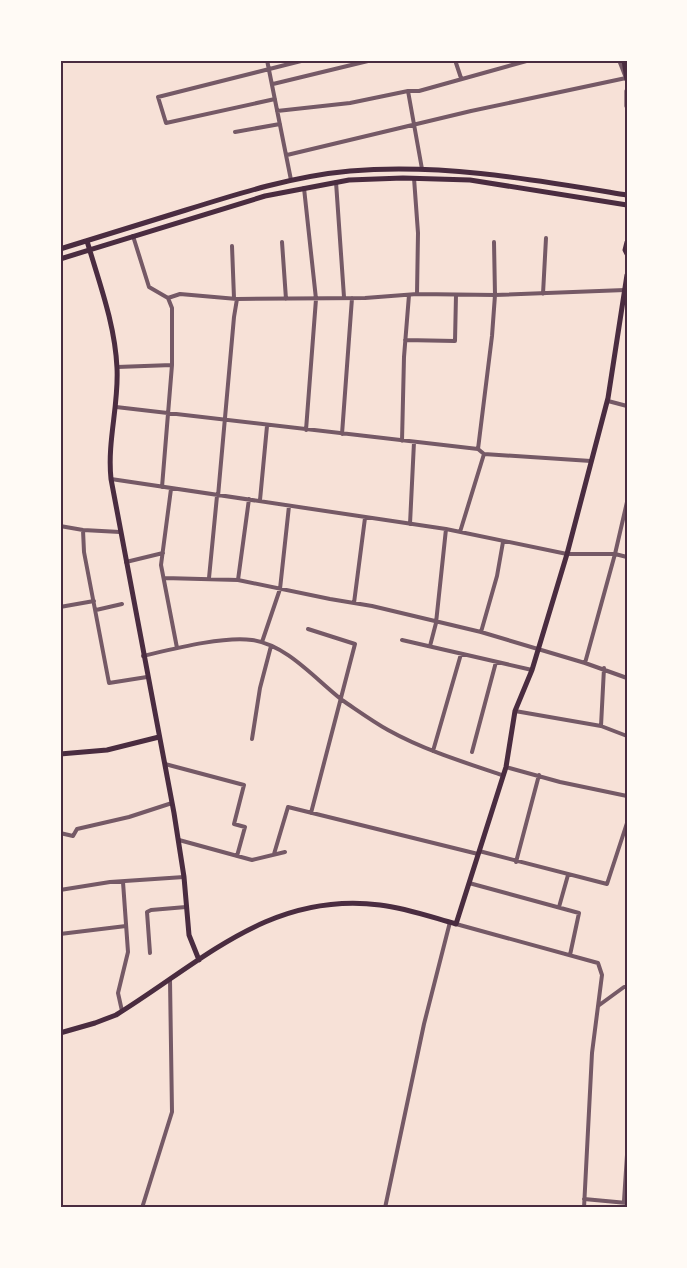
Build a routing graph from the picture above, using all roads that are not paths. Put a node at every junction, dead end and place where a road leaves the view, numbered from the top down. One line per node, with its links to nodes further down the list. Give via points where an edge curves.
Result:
1 (267, 60): 8 (street)
2 (304, 60): 8 (street)
3 (372, 60): 11 (street)
4 (455, 60): 9 (street)
5 (530, 60): 9 (street)
6 (619, 60): 10 (street)
7 (624, 60): 10 (main road)
8 (269, 69): 11 (street); 14 (street, via 158,97 166,123)
9 (461, 78): 12 (street)
10 (627, 79): 18 (street)
11 (273, 84): 14 (street)
12 (408, 91): 16 (street, via 350,103); 18 (street)
13 (627, 92): 15 (main road)
14 (275, 99): 16 (street)
15 (627, 106)
16 (277, 111): 17 (street)
17 (280, 124): 19 (street); 20 (street)
18 (415, 126): 20 (street); 21 (street)
19 (235, 132)
20 (287, 155): 23 (street)
21 (422, 169): 23 (main road, via 350,171); 26 (main road, via 534,180)
22 (414, 178): 24 (main road); 27 (main road, via 480,181); 41 (street)
23 (291, 181): 30 (main road)
24 (336, 182): 25 (main road); 46 (street)
25 (304, 188): 28 (main road); 49 (street)
26 (627, 195)
27 (627, 205)
28 (133, 236): 36 (main road); 47 (street, via 149,288)
29 (546, 238): 42 (street)
30 (87, 241): 35 (main road); 36 (main road)
31 (282, 242): 51 (street)
32 (494, 242): 45 (street)
33 (627, 242): 37 (main road)
34 (232, 246): 48 (street)
35 (60, 249)
36 (89, 250): 38 (main road); 56 (main road, via 108,313)
37 (627, 254)
38 (60, 259)
39 (627, 275): 40 (main road)
40 (625, 290): 42 (street); 52 (main road)
41 (417, 294): 43 (street); 44 (street)
42 (543, 294): 45 (street)
43 (409, 295): 50 (street); 54 (street)
44 (456, 295): 45 (street); 54 (street, via 455,341)
45 (495, 295): 67 (street)
46 (344, 297): 49 (street); 50 (street)
47 (168, 298): 48 (street, via 180,294); 55 (street, via 172,308)
48 (235, 298): 51 (street); 61 (street)
49 (316, 298): 51 (street); 63 (street)
50 (352, 298): 64 (street)
51 (286, 299)
52 (619, 321): 53 (street); 57 (main road)
53 (627, 323)
54 (405, 340): 65 (street)
55 (172, 365): 56 (street); 60 (street)
56 (117, 366): 58 (main road)
57 (608, 401): 59 (street); 69 (main road)
58 (115, 406): 60 (street); 70 (main road, via 109,453)
59 (627, 406)
60 (168, 413): 61 (street); 71 (street)
61 (224, 420): 62 (street); 73 (street)
62 (267, 426): 63 (street); 75 (street)
63 (306, 430): 64 (street)
64 (342, 434): 65 (street)
65 (402, 441): 66 (street)
66 (414, 442): 67 (street); 79 (street)
67 (478, 449): 68 (street)
68 (484, 454): 69 (street); 84 (street)
69 (591, 461): 87 (main road)
70 (111, 479): 71 (street); 83 (main road)
71 (162, 487): 72 (street)
72 (171, 489): 73 (street); 86 (street)
73 (218, 496): 74 (street); 92 (street)
74 (249, 499): 75 (street); 93 (street)
75 (261, 500): 77 (street)
76 (627, 502): 88 (street)
77 (290, 506): 78 (street); 94 (street)
78 (364, 518): 79 (street); 96 (street)
79 (410, 524): 81 (street)
80 (60, 526): 82 (street)
81 (446, 529): 84 (street); 100 (street)
82 (82, 530): 83 (street); 95 (street)
83 (120, 532): 90 (main road)
84 (460, 532): 85 (street)
85 (503, 542): 87 (street); 102 (street)
86 (163, 553): 90 (street); 91 (street)
87 (567, 554): 88 (street); 108 (main road)
88 (615, 554): 89 (street); 112 (street)
89 (627, 557)
90 (126, 562): 110 (main road)
91 (164, 578): 92 (street); 107 (street)
92 (208, 578): 93 (street)
93 (238, 580): 94 (street)
94 (280, 589): 96 (street); 104 (street)
95 (94, 601): 98 (street); 99 (street)
96 (354, 603): 100 (street)
97 (122, 604): 99 (street)
98 (60, 607)
99 (96, 610): 115 (street, via 109,683)
100 (436, 623): 102 (street); 106 (street)
101 (308, 629): 117 (street, via 355,644)
102 (481, 632): 108 (street)
103 (402, 640): 106 (street)
104 (262, 642): 105 (street); 107 (street, via 242,639)
105 (271, 646): 117 (street); 122 (street)
106 (430, 646): 109 (street)
107 (177, 648): 110 (street)
108 (538, 649): 112 (street); 114 (main road)
109 (461, 654): 111 (street); 123 (street)
110 (143, 656): 115 (main road)
111 (496, 662): 114 (street); 124 (street)
112 (585, 663): 113 (street)
113 (604, 669): 116 (street); 119 (street)
114 (532, 670): 118 (main road)
115 (147, 677): 121 (main road)
116 (627, 678)
117 (342, 699): 123 (street, via 386,729); 132 (street)
118 (515, 711): 119 (street); 127 (main road)
119 (601, 726): 120 (street)
120 (627, 736)
121 (159, 737): 125 (main road, via 107,750); 126 (main road)
122 (252, 739)
123 (433, 751): 128 (street)
124 (472, 752)
125 (60, 754)
126 (164, 764): 131 (main road); 140 (street, via 244,785 234,824 245,827)
127 (507, 766): 128 (main road); 129 (street)
128 (502, 775): 138 (main road)
129 (539, 775): 130 (street); 141 (street)
130 (627, 796)
131 (172, 803): 134 (street, via 77,829 73,836); 136 (main road)
132 (311, 813): 138 (street); 139 (street, via 288,807)
133 (627, 823): 135 (street)
134 (60, 833)
135 (625, 838): 142 (street, via 609,883)
136 (178, 840): 140 (street); 143 (main road)
137 (285, 852): 139 (street)
138 (479, 853): 141 (street); 145 (main road)
139 (274, 854): 140 (street, via 252,860)
140 (237, 856)
141 (516, 862): 142 (street)
142 (568, 875): 148 (street)
143 (184, 877): 144 (street); 147 (main road)
144 (123, 882): 146 (street); 150 (street)
145 (469, 883): 148 (street); 149 (main road)
146 (60, 890)
147 (186, 907): 152 (street, via 147,912); 154 (main road, via 189,934)
148 (559, 907): 153 (street, via 579,913)
149 (453, 923): 153 (street); 154 (main road, via 378,904 320,906 253,926); 164 (street, via 424,1024)
150 (126, 927): 151 (street); 158 (street, via 128,952 118,993)
151 (60, 934)
152 (150, 953)
153 (570, 955): 157 (street, via 598,963 602,975)
154 (199, 960): 155 (main road)
155 (170, 980): 158 (main road); 163 (street, via 172,1112)
156 (627, 987): 157 (street)
157 (597, 1007): 161 (street)
158 (122, 1011): 159 (main road)
159 (60, 1033)
160 (627, 1155): 162 (street)
161 (584, 1199): 162 (street); 165 (street)
162 (625, 1202)
163 (142, 1208)
164 (385, 1208)
165 (584, 1208)

